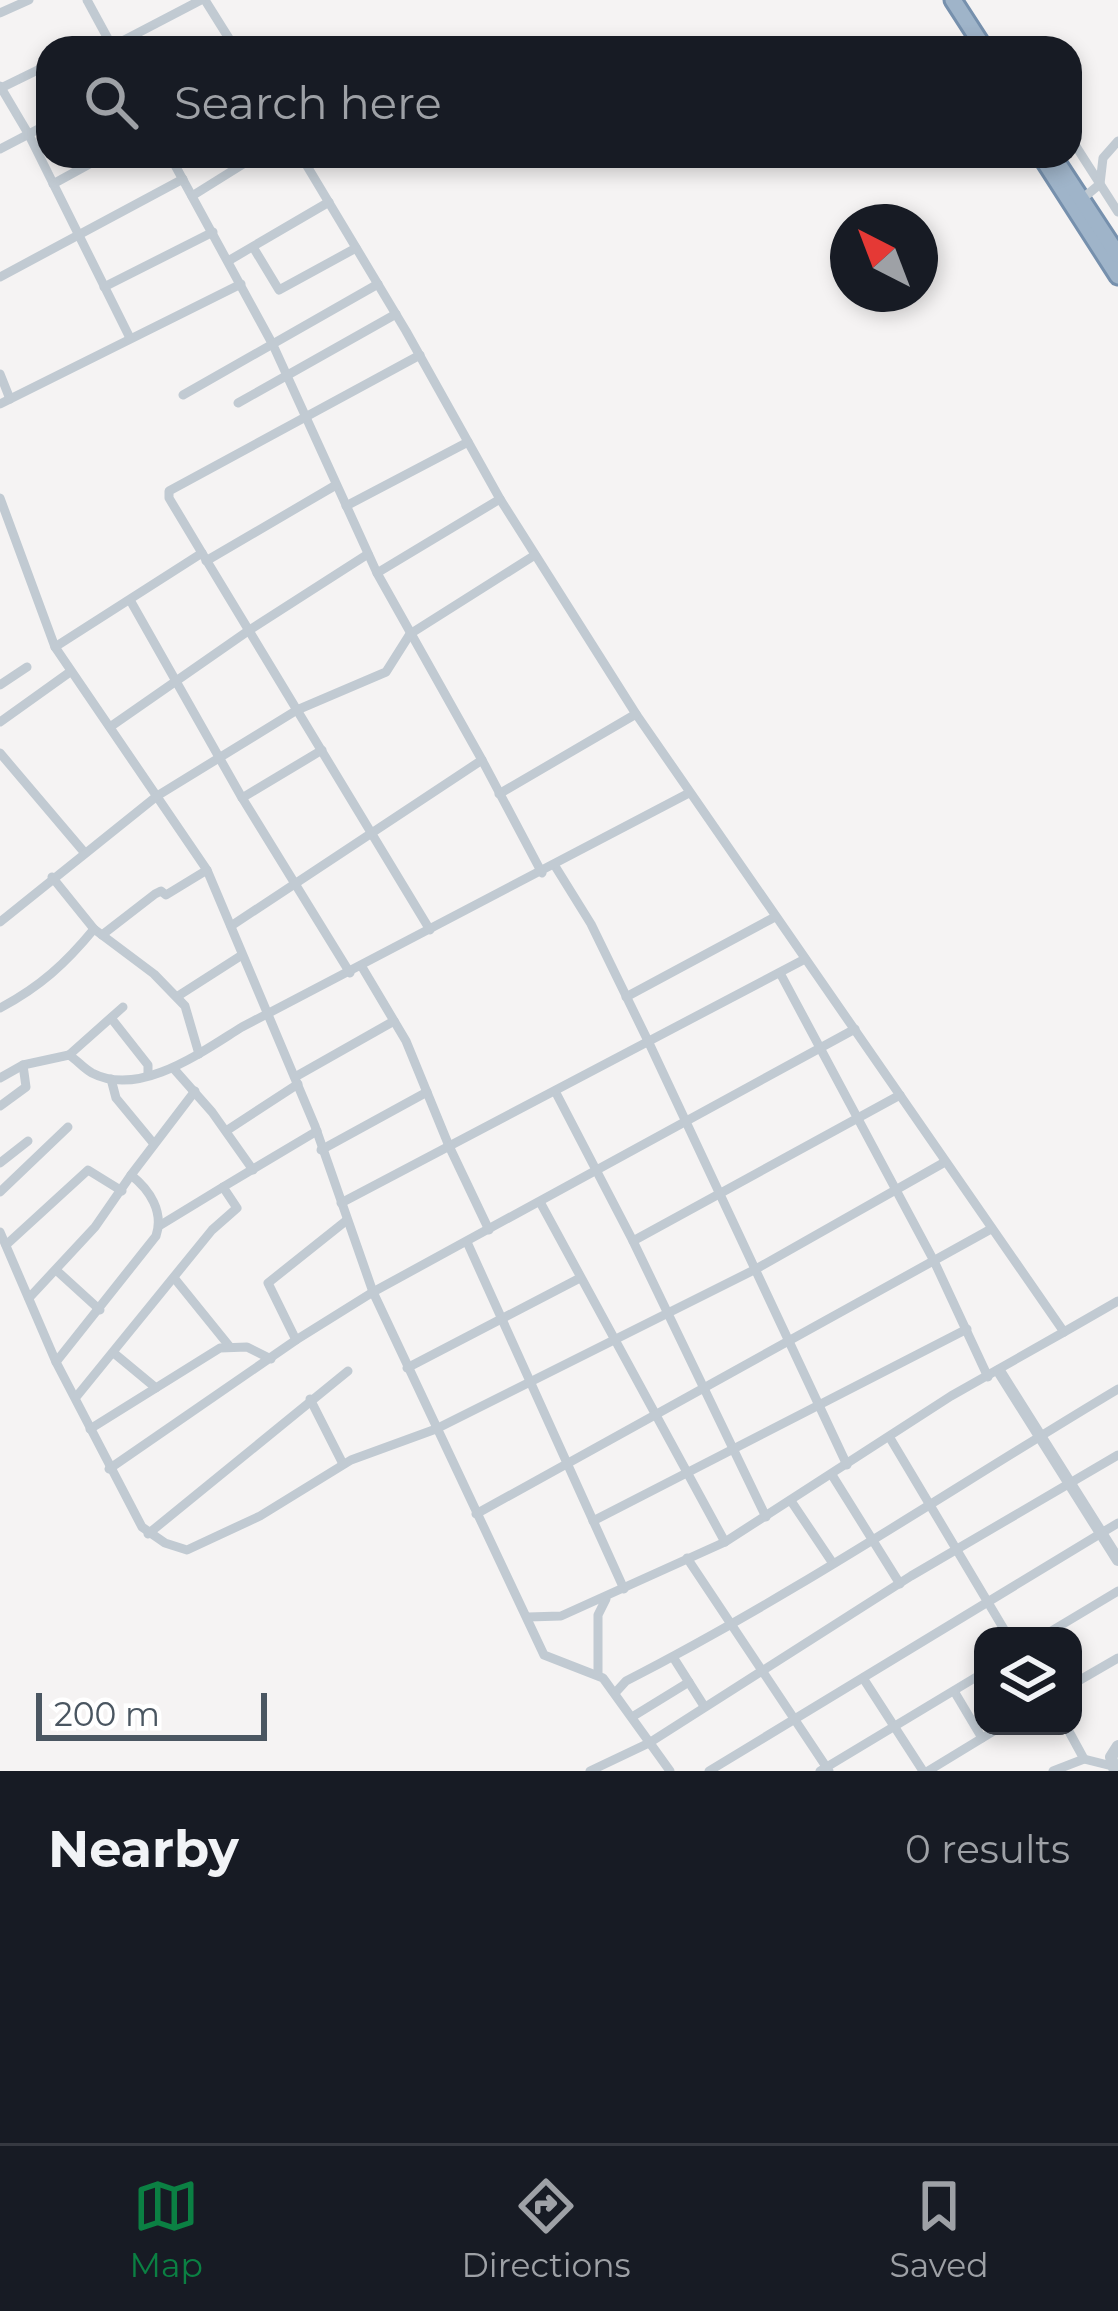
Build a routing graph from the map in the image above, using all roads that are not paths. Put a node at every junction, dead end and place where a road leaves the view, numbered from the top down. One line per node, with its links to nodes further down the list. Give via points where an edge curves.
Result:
1 (29, 0): 6 (street)
2 (87, 0): 7 (street)
3 (203, 0): 8 (street); 9 (street)
4 (942, 0): 10 (highway)
5 (953, 0): 11 (highway)
6 (0, 13)
7 (106, 36)
8 (135, 36)
9 (227, 36)
10 (965, 36)
11 (977, 36)
12 (36, 70): 13 (street)
13 (0, 87): 15 (street)
14 (36, 131): 15 (street)
15 (29, 135): 17 (street); 18 (street)
16 (1118, 141): 29 (street, via 1103,158)
17 (0, 149)
18 (36, 149)
19 (1082, 156): 29 (street)
20 (45, 168): 28 (street)
21 (82, 168): 28 (street)
22 (177, 168): 27 (street)
23 (237, 168): 30 (street)
24 (308, 168): 32 (street)
25 (1049, 168): 40 (highway)
26 (1061, 168): 31 (highway)
27 (183, 179): 30 (street); 35 (street)
28 (53, 184): 35 (street)
29 (1100, 184): 31 (street); 33 (street)
30 (192, 196): 34 (street)
31 (1082, 200): 38 (highway)
32 (329, 202): 36 (street); 37 (street)
33 (1118, 212)
34 (213, 232): 39 (street); 44 (street)
35 (79, 236): 41 (street); 44 (street)
36 (253, 247): 37 (street, via 279,290); 39 (street)
37 (356, 248): 43 (street)
38 (1118, 255)
39 (228, 262): 42 (street)
40 (1118, 276)
41 (0, 277)
42 (241, 284): 46 (street); 47 (street)
43 (378, 284): 45 (street); 47 (street)
44 (104, 287): 46 (street)
45 (396, 314): 48 (street); 50 (street)
46 (130, 338): 52 (street)
47 (273, 345): 50 (street); 51 (street)
48 (420, 356): 54 (street); 55 (street)
49 (0, 374): 52 (street)
50 (288, 377): 53 (street); 54 (street)
51 (183, 394)
52 (5, 402)
53 (238, 404)
54 (307, 416): 56 (street); 62 (street, via 169,491)
55 (468, 442): 58 (street); 59 (street)
56 (336, 484): 59 (street); 62 (street)
57 (0, 499): 67 (street)
58 (500, 499): 61 (street); 63 (street)
59 (346, 506): 60 (street)
60 (368, 554): 63 (street); 65 (street)
61 (535, 555): 66 (street); 73 (street)
62 (204, 557): 64 (street); 65 (street)
63 (377, 573): 66 (street)
64 (130, 600): 67 (street); 70 (street)
65 (248, 631): 70 (street); 72 (street)
66 (410, 634): 72 (street, via 386,672); 79 (street)
67 (55, 647): 69 (street)
68 (27, 667): 71 (street)
69 (70, 672): 74 (street); 75 (street)
70 (175, 680): 75 (street); 78 (street)
71 (0, 685)
72 (297, 710): 76 (street); 78 (street)
73 (636, 714): 80 (street); 81 (street)
74 (0, 722)
75 (110, 727): 82 (street)
76 (322, 750): 83 (street); 84 (street)
77 (0, 753): 85 (street)
78 (219, 758): 82 (street); 83 (street)
79 (482, 760): 81 (street); 84 (street)
80 (689, 793): 86 (street); 91 (street)
81 (499, 794): 88 (street)
82 (157, 796): 85 (street); 87 (street)
83 (242, 798): 90 (street)
84 (371, 832): 90 (street); 94 (street)
85 (83, 852): 89 (street)
86 (555, 866): 88 (street); 101 (street)
87 (207, 871): 93 (street); 95 (street)
88 (542, 873): 94 (street)
89 (52, 878): 92 (street); 95 (street)
90 (293, 884): 93 (street); 98 (street)
91 (775, 917): 97 (street); 101 (street)
92 (0, 922)
93 (231, 926): 96 (street)
94 (430, 931): 98 (street)
95 (98, 932): 100 (street); 103 (street, via 42,984)
96 (242, 955): 100 (street); 104 (street)
97 (805, 959): 99 (street); 107 (street)
98 (356, 970): 104 (street); 106 (street)
99 (780, 974): 108 (street); 109 (street)
100 (178, 996): 110 (street)
101 (626, 997): 108 (street)
102 (123, 1007): 105 (street)
103 (0, 1008)
104 (269, 1016): 110 (street); 117 (street)
105 (111, 1018): 111 (street); 114 (street)
106 (394, 1021): 117 (street); 120 (street)
107 (855, 1029): 109 (street); 121 (street)
108 (649, 1043): 118 (street); 124 (street)
109 (820, 1048): 123 (street); 124 (street)
110 (199, 1054): 113 (street)
111 (69, 1055): 112 (street); 116 (street)
112 (22, 1065): 115 (street); 122 (street, via 26,1087)
113 (174, 1070): 114 (street); 119 (street)
114 (148, 1073): 116 (street)
115 (0, 1078)
116 (111, 1079): 129 (street, via 116,1098)
117 (297, 1080): 126 (street); 127 (street)
118 (555, 1090): 130 (street); 135 (street)
119 (195, 1091): 126 (street); 129 (street)
120 (427, 1092): 130 (street); 131 (street)
121 (900, 1095): 123 (street); 132 (street)
122 (0, 1106)
123 (859, 1119): 138 (street); 141 (street)
124 (687, 1124): 135 (street); 141 (street)
125 (68, 1126): 140 (street)
126 (226, 1131): 134 (street)
127 (317, 1131): 131 (street); 134 (street)
128 (28, 1141): 133 (street)
129 (154, 1144): 136 (street)
130 (448, 1146): 143 (street); 146 (street)
131 (321, 1150): 143 (street)
132 (945, 1162): 138 (street); 147 (street)
133 (0, 1163)
134 (253, 1170): 137 (street)
135 (598, 1172): 142 (street); 150 (street)
136 (131, 1175): 139 (street); 145 (street, via 149,1192)
137 (224, 1187): 145 (street); 155 (street, via 237,1208)
138 (896, 1190): 152 (street); 153 (street)
139 (122, 1191): 151 (street, via 88,1170); 154 (street)
140 (0, 1192)
141 (722, 1193): 150 (street); 153 (street)
142 (539, 1202): 146 (street); 156 (street)
143 (341, 1203): 144 (street)
144 (347, 1220): 157 (street); 166 (street, via 268,1283)
145 (160, 1226): 160 (street)
146 (489, 1229): 149 (street)
147 (992, 1229): 152 (street); 164 (street)
148 (0, 1232): 151 (street)
149 (467, 1241): 157 (street); 162 (street)
150 (633, 1241): 161 (street)
151 (6, 1245): 158 (street)
152 (934, 1261): 163 (street); 165 (street)
153 (756, 1269): 161 (street); 165 (street)
154 (56, 1270): 158 (street); 160 (street)
155 (176, 1279): 168 (street); 169 (street)
156 (580, 1279): 162 (street); 167 (street)
157 (373, 1292): 166 (street); 172 (street)
158 (29, 1298): 171 (street)
159 (1118, 1301): 164 (street)
160 (100, 1310): 171 (street)
161 (667, 1313): 167 (street); 176 (street)
162 (503, 1320): 172 (street); 175 (street)
163 (967, 1329): 174 (street); 181 (street)
164 (1064, 1332): 174 (street)
165 (789, 1339): 176 (street); 181 (street)
166 (296, 1340): 170 (street)
167 (614, 1340): 175 (street); 182 (street)
168 (230, 1347): 170 (street); 177 (street)
169 (115, 1354): 177 (street); 179 (street)
170 (271, 1359): 192 (street)
171 (56, 1362): 179 (street)
172 (407, 1368): 184 (street)
173 (348, 1370): 180 (street)
174 (994, 1374): 185 (street); 186 (street)
175 (531, 1381): 184 (street); 189 (street)
176 (704, 1387): 182 (street); 187 (street)
177 (156, 1388): 183 (street)
178 (1118, 1389): 185 (street)
179 (77, 1396): 183 (street)
180 (310, 1399): 190 (street); 203 (street)
181 (819, 1404): 187 (street); 191 (street)
182 (655, 1415): 189 (street); 193 (street)
183 (90, 1429): 192 (street)
184 (436, 1429): 190 (street); 198 (street)
185 (1040, 1436): 195 (street); 197 (street)
186 (890, 1438): 191 (street); 197 (street)
187 (734, 1448): 193 (street); 199 (street)
188 (1118, 1455): 195 (street)
189 (566, 1462): 198 (street); 200 (street)
190 (343, 1464): 203 (street, via 195,1549)
191 (847, 1465): 194 (street)
192 (109, 1469): 203 (street)
193 (686, 1472): 200 (street); 204 (street)
194 (832, 1474): 196 (street); 205 (street)
195 (1070, 1484): 202 (street); 206 (street)
196 (790, 1501): 199 (street); 209 (street)
197 (930, 1506): 205 (street); 206 (street)
198 (476, 1514): 215 (street)
199 (766, 1517): 204 (street)
200 (593, 1521): 211 (street)
201 (1118, 1523): 202 (street)
202 (1101, 1533): 208 (street); 214 (street)
203 (148, 1534)
204 (725, 1542): 207 (street)
205 (873, 1542): 209 (street); 210 (street)
206 (957, 1551): 210 (street); 214 (street)
207 (687, 1558): 211 (street); 216 (street)
208 (1118, 1560)
209 (832, 1562): 216 (street)
210 (900, 1584): 221 (street)
211 (624, 1589): 213 (street)
212 (1118, 1591): 218 (street)
213 (607, 1597): 215 (street, via 562,1616); 222 (street, via 598,1615)
214 (987, 1602): 217 (street); 223 (street)
215 (527, 1617): 222 (street, via 548,1659)
216 (730, 1622): 219 (street); 221 (street)
217 (1002, 1627)
218 (1058, 1627)
219 (674, 1657): 226 (street); 228 (street)
220 (1118, 1658): 225 (street)
221 (761, 1670): 229 (street); 231 (street)
222 (598, 1675): 228 (street)
223 (863, 1678): 231 (street); 232 (street)
224 (974, 1678): 227 (street)
225 (1082, 1679)
226 (689, 1682): 229 (street); 230 (street)
227 (954, 1690): 232 (street); 235 (street)
228 (616, 1692): 230 (street)
229 (704, 1706): 236 (street)
230 (632, 1717): 236 (street)
231 (794, 1719): 241 (street); 244 (street)
232 (894, 1727): 241 (street); 245 (street)
233 (987, 1735): 235 (street)
234 (1071, 1735): 239 (street)
235 (982, 1738): 238 (street)
236 (650, 1743): 242 (street); 243 (street)
237 (1118, 1746): 240 (street)
238 (949, 1759): 245 (street); 246 (street)
239 (1084, 1759): 240 (street); 247 (street)
240 (1114, 1768)
241 (825, 1770)
242 (590, 1771)
243 (670, 1771)
244 (709, 1771)
245 (925, 1771)
246 (957, 1771)
247 (1053, 1771)

